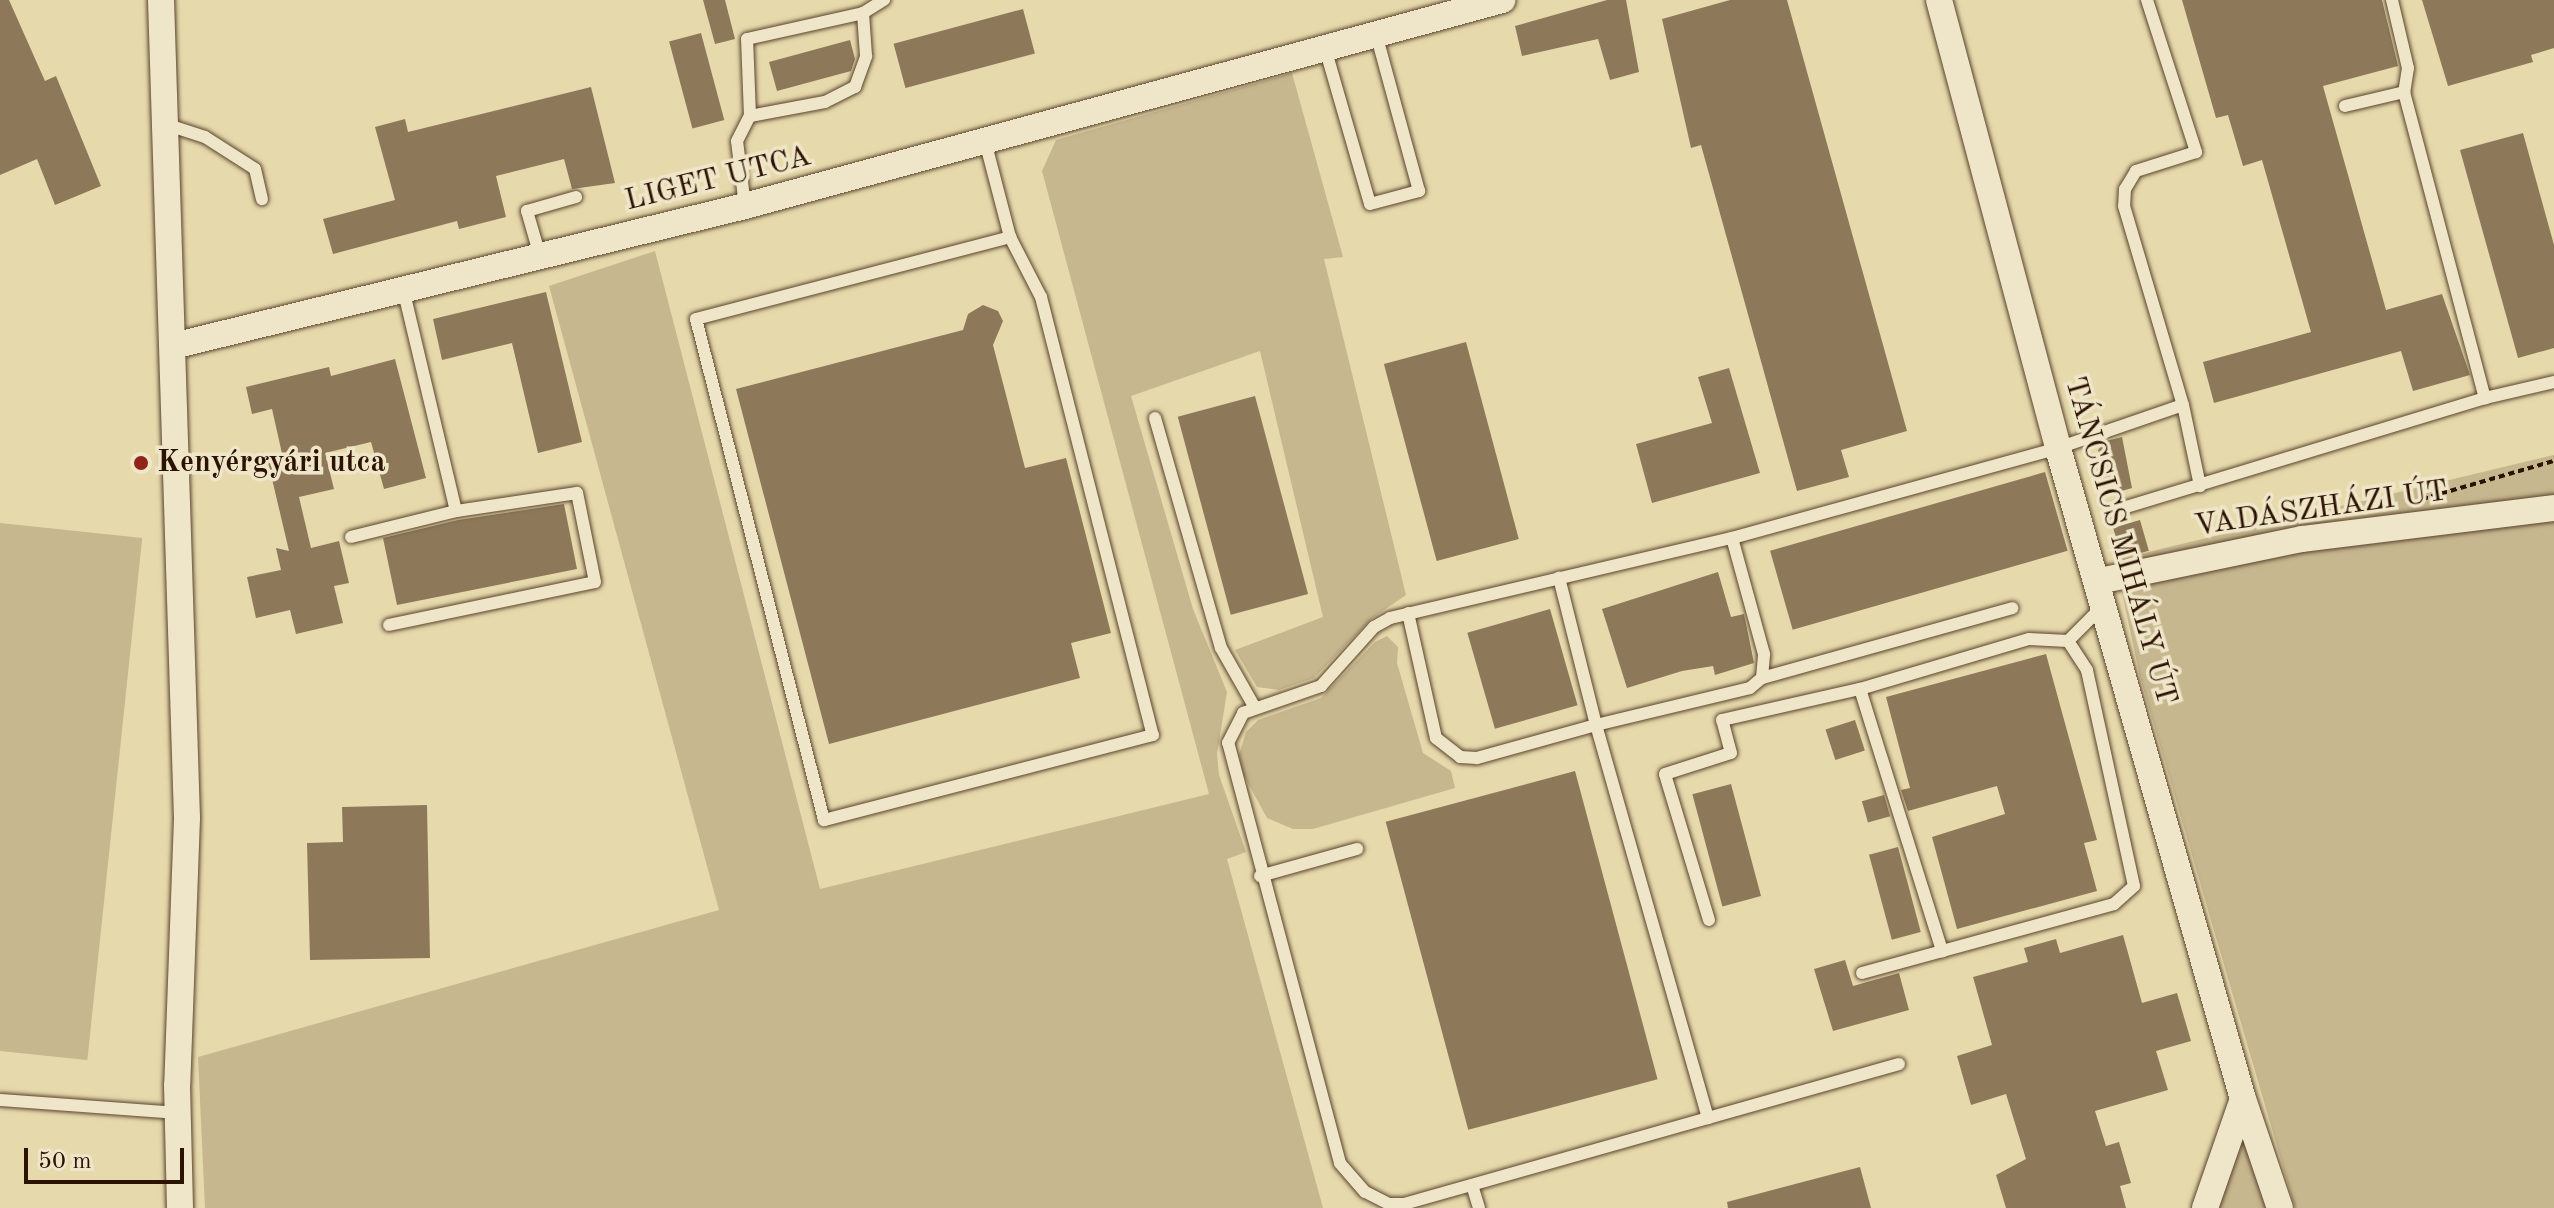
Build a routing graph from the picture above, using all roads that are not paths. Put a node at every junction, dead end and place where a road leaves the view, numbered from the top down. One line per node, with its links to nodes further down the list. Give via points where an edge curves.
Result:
1 (161, 0): 14 (street)
2 (884, 0): 8 (lane)
3 (1502, 0): 7 (street, LIGET UTCA)
4 (1939, 0): 27 (street, TÁNCSICS MIHÁLY ÚT)
5 (2147, 0): 25 (lane, via 2196,152 2136,171 2125,189 2124,206)
6 (2392, 0): 11 (lane, via 2408,68)
7 (1463, 5): 9 (street, LIGET UTCA)
8 (863, 13): 13 (lane, via 866,56 855,87 825,102); 13 (lane, via 747,39)
9 (1376, 34): 10 (street, LIGET UTCA); 10 (lane, via 1419,191 1370,204)
10 (1325, 48): 15 (street, LIGET UTCA)
11 (2404, 92): 12 (lane); 24 (lane)
12 (2345, 106)
13 (750, 116): 18 (lane, via 737,141)
14 (165, 124): 17 (lane, via 205,137 255,169); 22 (street)
15 (985, 141): 18 (street, LIGET UTCA); 19 (lane)
16 (576, 197): 20 (lane, via 527,211)
17 (262, 199)
18 (745, 206): 20 (street, LIGET UTCA)
19 (1010, 237): 19 (lane, via 1041,297 1153,735 824,820 696,319)
20 (540, 256): 21 (street, LIGET UTCA)
21 (403, 289): 22 (street, LIGET UTCA); 30 (lane)
22 (173, 346): 52 (street, via 187,818)
23 (2554, 382): 24 (lane)
24 (2485, 398): 28 (lane)
25 (2183, 405): 27 (lane); 28 (lane)
26 (1155, 418): 42 (lane, via 1221,648)
27 (2058, 448): 33 (lane); 35 (street, TÁNCSICS MIHÁLY ÚT)
28 (2200, 486): 31 (lane)
29 (2554, 508): 35 (street, VADÁSZHÁZI ÚT, via 2302,539)
30 (456, 511): 32 (lane); 38 (lane, via 577,493 595,582)
31 (2113, 511)
32 (351, 537)
33 (1732, 538): 34 (lane); 40 (lane, via 1764,654)
34 (1559, 578): 37 (lane); 43 (lane)
35 (2102, 592): 39 (lane); 50 (street, TÁNCSICS MIHÁLY ÚT)
36 (2012, 608): 40 (lane)
37 (1408, 613): 42 (lane, via 1374,627 1321,686); 43 (lane, via 1428,718 1445,750 1477,758)
38 (389, 625)
39 (2068, 641): 41 (lane, via 2029,639); 47 (lane, via 2087,670 2134,886 2114,904)
40 (1762, 678): 43 (lane, via 1750,688)
41 (1860, 689): 46 (lane, via 1722,720 1731,753 1665,774); 47 (lane)
42 (1254, 706): 45 (lane, via 1235,721 1228,743)
43 (1596, 725): 53 (lane)
44 (1357, 849): 45 (lane)
45 (1260, 876): 54 (lane, via 1340,1163 1349,1178 1389,1204)
46 (1709, 920)
47 (1942, 951): 48 (lane)
48 (1862, 973)
49 (1899, 1064): 53 (lane)
50 (2243, 1099): 57 (street); 58 (street, TÁNCSICS MIHÁLY ÚT)
51 (0, 1100): 52 (lane)
52 (176, 1113): 55 (street)
53 (1708, 1118): 54 (lane)
54 (1472, 1185): 56 (lane)
55 (180, 1208)
56 (1479, 1208)
57 (2205, 1208)
58 (2280, 1208)

